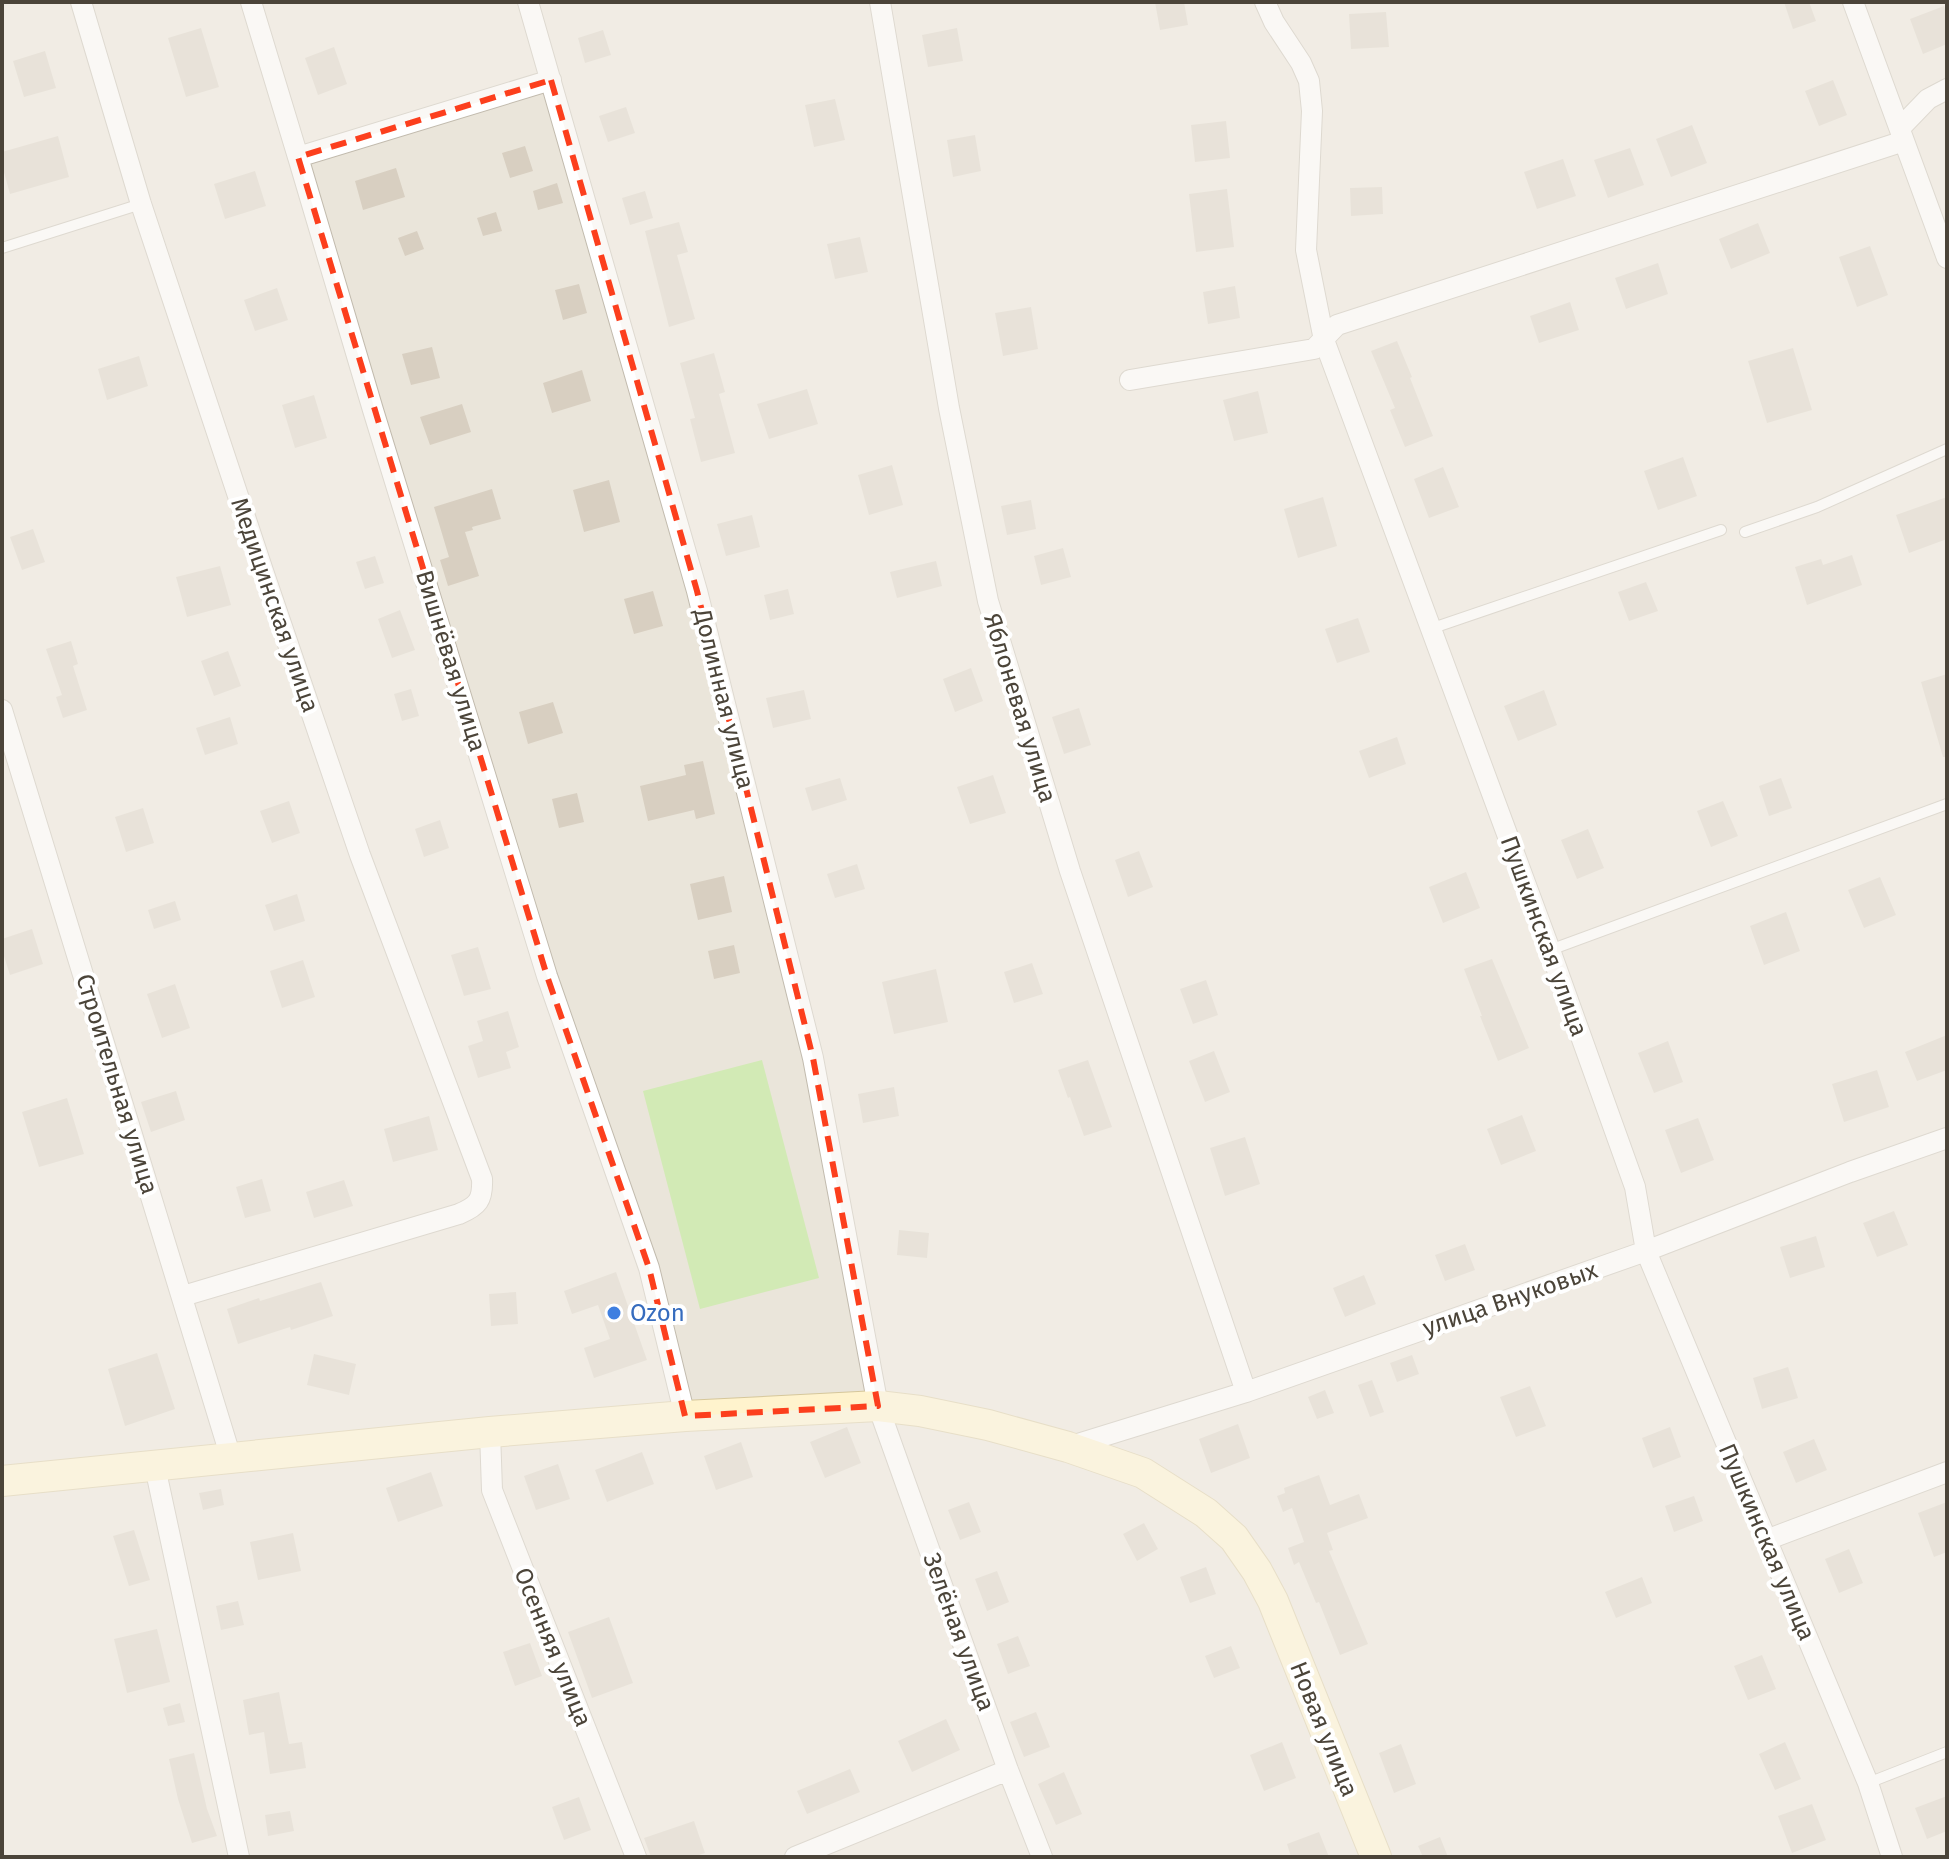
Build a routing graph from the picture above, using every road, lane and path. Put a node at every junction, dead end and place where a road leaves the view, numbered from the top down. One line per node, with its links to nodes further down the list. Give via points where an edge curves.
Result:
1 (81, 2): 11 (street, Медицинская улица)
2 (251, 2): 10 (street, Вишнёвая улица)
3 (528, 2): 7 (street, Долинная улица)
4 (880, 2): 26 (street, Яблоневая улица, via 988,601 1070,871)
5 (1265, 2): 14 (street, Пушкинская улица, via 1309,81 1306,250)
6 (1853, 2): 9 (street)
7 (551, 80): 10 (street); 27 (street, Долинная улица, via 697,591 813,1058)
8 (1947, 89): 9 (street, via 1928,99)
9 (1902, 135): 13 (street); 14 (street, via 1337,325)
10 (298, 157): 28 (street, Вишнёвая улица, via 547,976 649,1268)
11 (141, 204): 12 (lane); 25 (street, Медицинская улица, via 360,855 483,1193 479,1202 459,1214)
12 (2, 248)
13 (1947, 258)
14 (1324, 340): 15 (street, via 1314,349); 19 (street, Пушкинская улица)
15 (1130, 380)
16 (1947, 449): 18 (lane, via 1817,507)
17 (1721, 530): 19 (lane)
18 (1745, 532)
19 (1430, 629): 22 (street, Пушкинская улица)
20 (2, 710): 25 (street, Строительная улица)
21 (1947, 804): 22 (lane)
22 (1550, 950): 24 (street, Пушкинская улица, via 1635,1187)
23 (1947, 1138): 24 (street, улица Внуковых)
24 (1646, 1251): 26 (street, улица Внуковых); 35 (street, Пушкинская улица)
25 (183, 1296): 31 (street, Строительная улица)
26 (1246, 1392): 30 (street, улица Внуковых)
27 (878, 1406): 28 (street, Новая улица); 30 (street, Новая улица, via 988,1425); 37 (street, Зелёная улица)
28 (685, 1416): 29 (street, Новая улица)
29 (490, 1432): 31 (street, Новая улица); 40 (street, Осенняя улица, via 492,1490)
30 (1068, 1447): 43 (street, Новая улица, via 1143,1473 1206,1513 1234,1538 1273,1601)
31 (231, 1458): 32 (street, Новая улица)
32 (155, 1467): 34 (street, Новая улица); 39 (street)
33 (1947, 1472): 35 (street)
34 (2, 1481)
35 (1766, 1540): 38 (street, Пушкинская улица)
36 (1947, 1752): 38 (lane)
37 (1008, 1770): 41 (street); 42 (street, Зелёная улица)
38 (1868, 1783): 44 (street, Пушкинская улица)
39 (239, 1857)
40 (636, 1857)
41 (795, 1857)
42 (1042, 1857)
43 (1376, 1857)
44 (1892, 1857)

